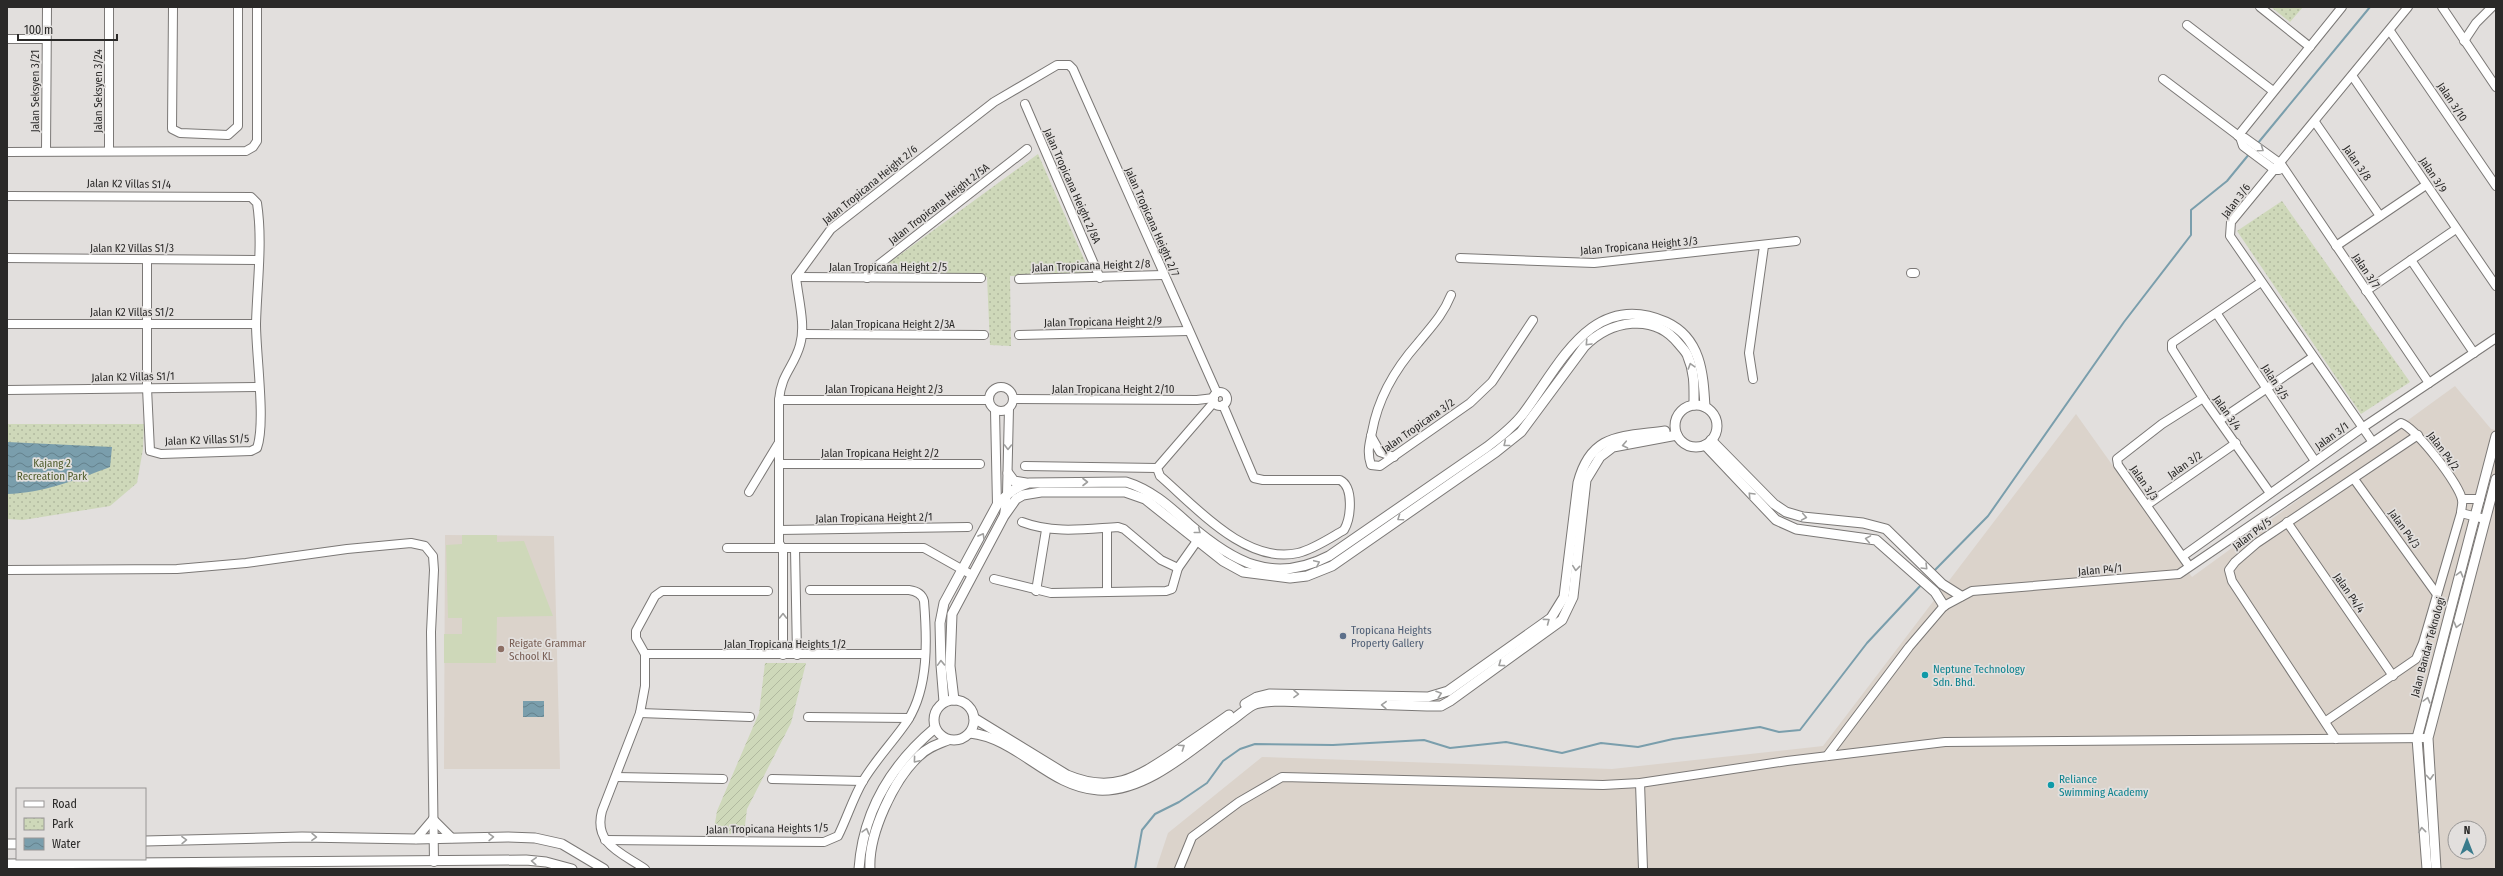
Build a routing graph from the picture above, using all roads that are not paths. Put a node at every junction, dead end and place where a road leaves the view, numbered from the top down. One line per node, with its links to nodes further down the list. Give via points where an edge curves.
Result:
1 (47, 7): 14 (street, Jalan Seksyen 3/21)
2 (108, 7): 27 (street, Jalan Seksyen 3/24)
3 (173, 7): 4 (street, via 172,129 180,133 228,135 238,126)
4 (238, 7)
5 (257, 7): 27 (street, via 257,141 253,147 246,151)
6 (2260, 7): 16 (street)
7 (2342, 7): 16 (street)
8 (2408, 7): 12 (street, Jalan 3/6)
9 (2442, 7): 15 (street)
10 (2492, 7): 15 (street, via 2476,23)
11 (2187, 25): 21 (street)
12 (2390, 31): 18 (street, Jalan 3/6); 31 (street, Jalan 3/10)
13 (7, 39): 14 (street)
14 (46, 39): 26 (street, Jalan Seksyen 3/21)
15 (2464, 41): 20 (street)
16 (2310, 47): 21 (street)
17 (1063, 64): 43 (street, Jalan Tropicana Height 2/7, via 1073,69); 44 (street, Jalan Tropicana Height 2/6, via 1057,65 994,102 831,229)
18 (2353, 77): 23 (street, Jalan 3/6); 30 (street, Jalan 3/9)
19 (2163, 79): 24 (street)
20 (2496, 87)
21 (2273, 91): 24 (street)
22 (1025, 104): 47 (street, Jalan Tropicana Height 2/8A)
23 (2315, 122): 29 (street, Jalan 3/6); 33 (street, Jalan 3/8)
24 (2242, 140): 29 (street, one-way to 29); 29 (street, via 2268,164)
25 (1027, 149): 45 (street, Jalan Tropicana Height 2/5A, via 868,273)
26 (46, 151): 27 (street); 28 (street)
27 (109, 151)
28 (7, 152)
29 (2279, 166): 37 (street, Jalan 3/7); 49 (street, Jalan 3/6, via 2231,222 2229,230 2230,236)
30 (2426, 185): 33 (street); 34 (street, Jalan 3/9)
31 (2496, 186)
32 (7, 196): 41 (street, Jalan K2 Villas S1/4, via 250,197 258,202)
33 (2380, 216): 37 (street)
34 (2456, 229): 42 (street); 50 (street, Jalan 3/9)
35 (1796, 241): 36 (street, Jalan Tropicana Height 3/3)
36 (1764, 246): 39 (street, Jalan Tropicana Height 3/3, via 1594,264); 65 (street, via 1749,353)
37 (2336, 246): 51 (street, Jalan 3/7)
38 (7, 258): 40 (street, Jalan K2 Villas S1/3)
39 (1460, 258)
40 (147, 259): 41 (street, Jalan K2 Villas S1/3); 55 (street)
41 (258, 260): 57 (street)
42 (2411, 260): 51 (street); 63 (street)
43 (1163, 275): 47 (street, Jalan Tropicana Height 2/8); 58 (street, Jalan Tropicana Height 2/7)
44 (796, 277): 45 (street, Jalan Tropicana Height 2/5); 59 (street)
45 (867, 278): 46 (street, Jalan Tropicana Height 2/5)
46 (981, 278)
47 (1100, 278): 48 (street, Jalan Tropicana Height 2/8)
48 (1019, 279)
49 (2261, 282): 53 (street); 64 (street, Jalan 3/6)
50 (2496, 286)
51 (2366, 291): 66 (street, Jalan 3/7)
52 (1451, 295): 88 (street, Jalan Tropicana 3/2, via 1434,326 1417,343 1388,384 1375,413)
53 (2217, 314): 69 (street, Jalan 3/5); 72 (street, Jalan 3/4, via 2172,343 2172,349)
54 (1533, 320): 94 (street, Jalan Tropicana 3/2, via 1492,382 1470,403)
55 (148, 323): 56 (street, Jalan K2 Villas S1/2); 57 (street, Jalan K2 Villas S1/2); 68 (street)
56 (7, 324)
57 (256, 324): 67 (street)
58 (1188, 331): 61 (street, Jalan Tropicana Height 2/9); 71 (street, Jalan Tropicana Height 2/7)
59 (802, 334): 60 (street, Jalan Tropicana Height 2/3A); 73 (street, via 800,346 780,384)
60 (984, 335)
61 (1019, 335)
62 (2496, 338): 63 (street, Jalan 3/1)
63 (2474, 353): 66 (street, Jalan 3/1)
64 (2313, 357): 69 (street); 85 (street, Jalan 3/6)
65 (1753, 378)
66 (2429, 383): 85 (street, Jalan 3/1)
67 (259, 387): 68 (street, Jalan K2 Villas S1/1); 68 (street, Jalan K2 Villas S1/5, via 257,448 251,451 161,454 150,451)
68 (147, 388): 70 (street, Jalan K2 Villas S1/1)
69 (2267, 389): 83 (street); 95 (street, Jalan 3/5)
70 (7, 390)
71 (1215, 398): 76 (street, Jalan Tropicana Height 2/10); 77 (street, via 1219,405); 77 (street, via 1221,392 1226,396 1227,400); 82 (street)
72 (2203, 398): 83 (street, Jalan 3/4); 110 (street, Jalan 3/3, via 2162,424 2117,459 2118,465)
73 (779, 400): 74 (street, Jalan Tropicana Height 2/3); 93 (street)
74 (989, 400): 75 (street, via 991,392 1001,388 1008,390); 81 (street)
75 (1013, 400): 76 (street, Jalan Tropicana Height 2/10); 80 (street)
76 (1197, 400): 82 (street)
77 (1223, 405): 99 (street, via 1254,478 1340,480 1346,483 1349,489 1348,523 1344,530 1298,553 1277,555 1262,552 1245,546 1160,476)
78 (1694, 405): 79 (street); 86 (street, via 1681,411 1675,423); 121 (street, one-way to 121, via 1694,376 1688,355 1673,336 1647,323 1625,323 1594,337 1559,379 1521,432 1332,566 1307,576 1290,578 1257,575 1243,572 1223,561)
79 (1705, 407): 91 (street, via 1713,413 1717,428); 103 (street, one-way to 79, via 1126,482 1142,487 1222,550 1239,560 1259,568 1297,569 1329,556 1487,447 1523,415 1578,338 1595,325 1616,317 1634,315 1653,316 1672,325 1687,337 1700,356 1704,375)
80 (1009, 408): 81 (street); 100 (street, one-way to 100)
81 (995, 410): 109 (street)
82 (1204, 413): 99 (street)
83 (2220, 420): 92 (street, Jalan 3/4)
84 (2406, 424): 87 (street, Jalan P4/2); 90 (street, Jalan P4/1, via 2401,423)
85 (2362, 428): 90 (street, Jalan 3/6); 95 (street, Jalan 3/1)
86 (1676, 432): 91 (street, via 1688,445); 151 (street, one-way to 86, via 1067,775 1082,781 1110,784 1141,775 1257,697 1269,694 1438,696 1552,618 1559,608 1566,583 1578,483 1590,453 1615,438); 154 (street, one-way to 154, via 1613,448 1600,457 1586,480 1573,597 1562,620 1441,706 1276,701 1253,705 1148,778 1119,789 1083,788 1067,782 1002,743 981,734)
87 (2418, 434): 101 (street, Jalan P4/5); 107 (street, Jalan P4/2)
88 (1371, 435): 94 (street, via 1380,452); 94 (street, Jalan Tropicana 3/2, via 1368,455 1371,466 1380,466)
89 (2496, 436): 108 (street, Jalan Bandar Teknologi)
90 (2372, 441): 126 (street, Jalan P4/1)
91 (1708, 442): 139 (street, one-way to 139, via 1774,504 1786,512 1803,517 1863,523 1886,529 1942,584); 140 (street, one-way to 91, via 1935,592 1876,540 1796,529 1776,520)
92 (2236, 443): 105 (street, Jalan 3/4); 110 (street, Jalan 3/2)
93 (778, 444): 96 (street); 104 (street)
94 (1394, 458)
95 (2315, 461): 105 (street, Jalan 3/1)
96 (779, 464): 97 (street, Jalan Tropicana Height 2/2); 119 (street)
97 (980, 464)
98 (1026, 466): 99 (street)
99 (1157, 468)
100 (1008, 473): 103 (street, via 1014,481); 106 (street)
101 (2354, 479): 116 (street, Jalan P4/5); 138 (street, Jalan P4/3)
102 (2496, 479): 114 (street, Jalan Bandar Teknologi)
103 (1029, 483): 106 (street, via 1020,485)
104 (749, 492)
105 (2270, 493): 125 (street, Jalan 3/1)
106 (1007, 494): 109 (street); 112 (street)
107 (2460, 496): 108 (street); 111 (street)
108 (2480, 499): 113 (street, Jalan Bandar Teknologi)
109 (997, 505): 129 (street, one-way to 109)
110 (2147, 505): 125 (street, Jalan 3/3)
111 (2461, 513): 113 (street); 138 (street)
112 (1004, 516): 121 (street, via 1016,500 1032,492 1125,492 1145,499); 130 (street)
113 (2475, 516): 114 (street); 155 (street, Jalan Bandar Teknologi, one-way to 113)
114 (2485, 519): 156 (street, Jalan Bandar Teknologi, one-way to 156)
115 (1022, 522): 120 (street)
116 (2286, 522): 145 (street, Jalan P4/4); 152 (street, Jalan P4/5, via 2234,562 2229,570 2232,581)
117 (968, 527): 119 (street, Jalan Tropicana Height 2/1)
118 (1107, 528): 120 (street); 127 (street, via 1124,529 1161,560); 137 (street)
119 (779, 530): 123 (street, via 779,543)
120 (1046, 530): 135 (street)
121 (1197, 541): 127 (street)
122 (727, 548): 123 (street)
123 (783, 549): 124 (street); 132 (street)
124 (795, 549): 129 (street, via 924,548); 133 (street)
125 (2183, 556): 126 (street, Jalan 3/3)
126 (2189, 566): 139 (street, Jalan P4/1, via 2179,574 1972,591)
127 (1178, 568): 137 (street, via 1172,589 1166,592)
128 (7, 570): 165 (street, via 177,569 411,543 425,546 433,556 434,570 431,632)
129 (963, 570): 130 (street); 146 (street, one-way to 129, via 940,665 940,623 944,603)
130 (972, 575): 146 (street, via 952,614)
131 (994, 579): 135 (street)
132 (783, 589): 133 (street); 143 (street, one-way to 132)
133 (796, 589): 144 (street)
134 (810, 590): 142 (street, Jalan Tropicana Heights 1/5, via 916,591 924,601)
135 (1036, 591): 137 (street)
136 (768, 592): 141 (street, via 658,593 636,631 636,638)
137 (1107, 592)
138 (2436, 593): 145 (street, via 2423,643 2416,659)
139 (1961, 596): 140 (street, Jalan P4/1)
140 (1944, 606): 159 (street, Jalan P4/1, via 1909,647)
141 (645, 654): 143 (street, Jalan Tropicana Heights 1/2); 147 (street, via 645,686)
142 (925, 654): 144 (street, Jalan Tropicana Heights 1/2); 150 (street, Jalan Tropicana Heights 1/5, via 923,682)
143 (783, 655): 144 (street, Jalan Tropicana Heights 1/2)
144 (797, 655)
145 (2393, 676): 152 (street)
146 (949, 701): 151 (street, via 963,702 971,708); 153 (street, via 935,713)
147 (640, 713): 148 (street); 160 (street)
148 (750, 717)
149 (808, 717): 150 (street)
150 (909, 718): 163 (street, Jalan Tropicana Heights 1/5)
151 (974, 718): 154 (street)
152 (2326, 721): 157 (street, Jalan P4/5)
153 (935, 728): 158 (street); 180 (street, one-way to 153, via 865,832 884,785 912,747)
154 (970, 733): 158 (street, via 964,738)
155 (2417, 738): 156 (street); 157 (street); 184 (street, Jalan Bandar Teknologi, one-way to 155)
156 (2428, 738): 185 (street, Jalan Bandar Teknologi, one-way to 185)
157 (2336, 739): 159 (street, via 1945,742)
158 (948, 740): 181 (street, one-way to 181, via 931,746 919,756 894,791 876,832)
159 (1827, 756): 164 (street)
160 (616, 777): 161 (street); 169 (street, via 600,818 599,825)
161 (723, 778)
162 (772, 779): 163 (street)
163 (863, 781): 171 (street, Jalan Tropicana Heights 1/5, via 838,836 830,841)
164 (1640, 783): 182 (street, via 1603,785 1282,777 1239,802 1192,837); 183 (street)
165 (433, 818): 166 (street); 167 (street); 168 (street)
166 (452, 838): 168 (street); 178 (street, one-way to 178, via 535,838 562,844)
167 (416, 839): 168 (street); 170 (street, one-way to 167, via 302,837)
168 (434, 839): 173 (street)
169 (605, 840): 171 (street, Jalan Tropicana Heights 1/5); 172 (street)
170 (146, 841)
171 (625, 841): 172 (street, via 618,846)
172 (620, 852): 179 (street)
173 (434, 862): 175 (street); 177 (street, one-way to 173, via 526,860)
174 (7, 864): 175 (street)
175 (18, 864): 176 (street)
176 (7, 867)
177 (572, 869)
178 (604, 869)
179 (645, 869)
180 (859, 869)
181 (870, 869)
182 (1179, 869)
183 (1643, 869)
184 (2427, 869)
185 (2436, 869)

